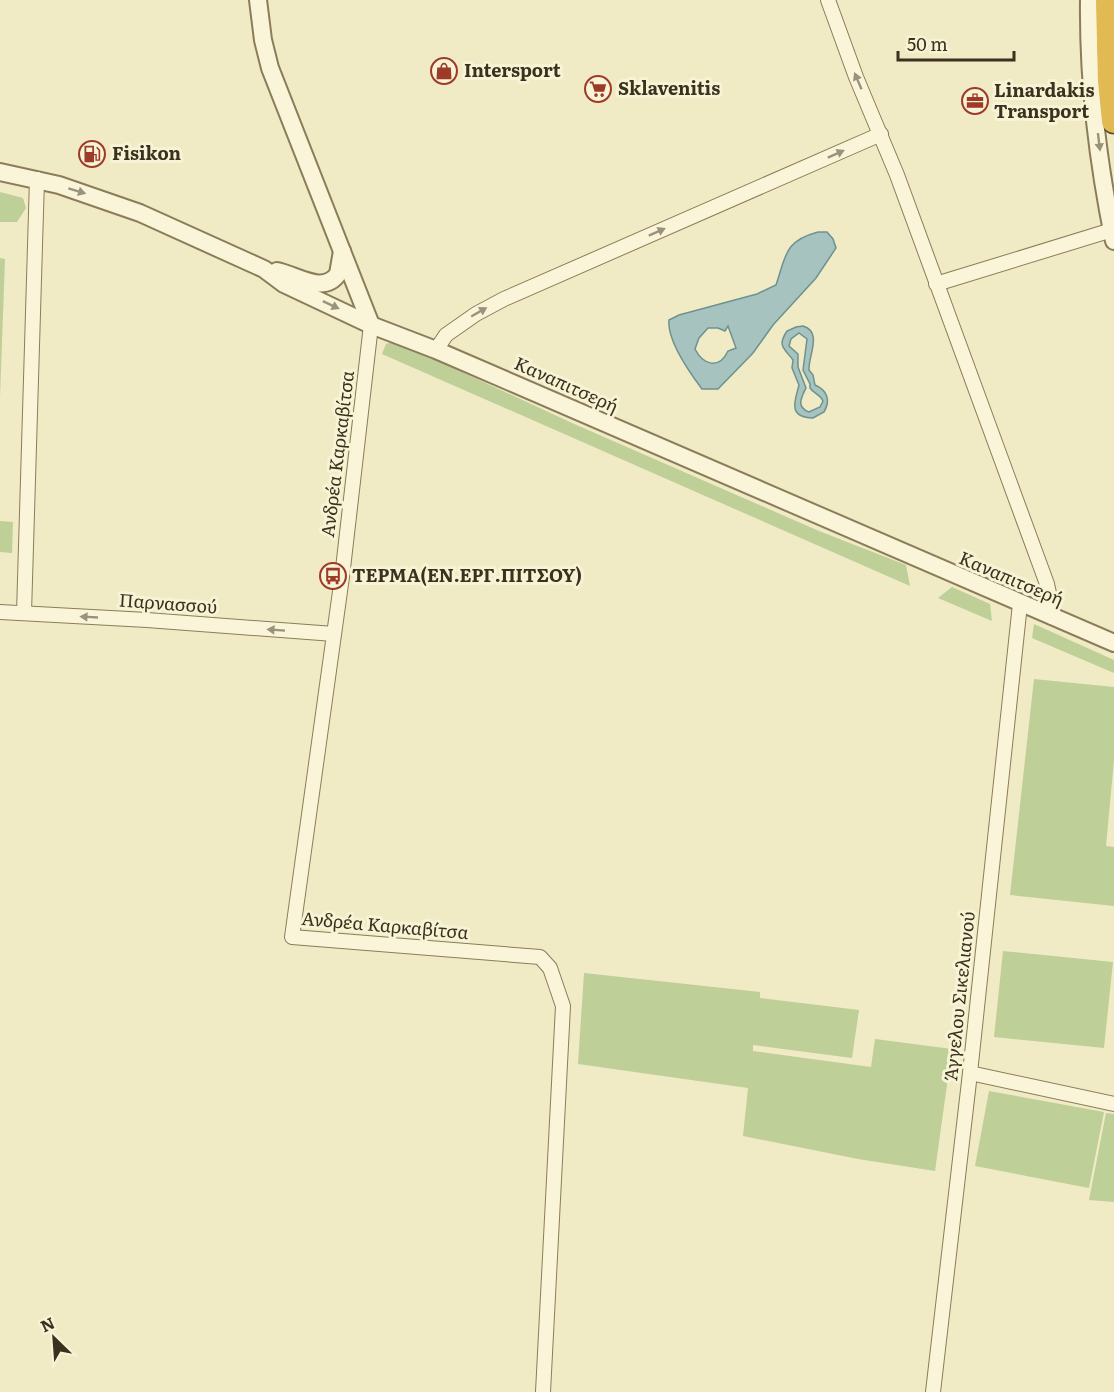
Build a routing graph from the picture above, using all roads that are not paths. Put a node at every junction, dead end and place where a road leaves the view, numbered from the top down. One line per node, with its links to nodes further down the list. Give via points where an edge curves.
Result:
1 (258, 0): 10 (street, via 270,68)
2 (828, 0): 6 (street, one-way to 2)
3 (1089, 0): 9 (street, one-way to 9, via 1095,106)
4 (1108, 0): 5 (highway)
5 (1114, 121)
6 (881, 134): 12 (street); 14 (street, one-way to 6, via 446,334 504,299)
7 (0, 172): 8 (street, Καναπιτσερή)
8 (37, 179): 11 (street, Καναπιτσερή, one-way to 11, via 140,213); 17 (street)
9 (1113, 236): 12 (street)
10 (342, 249): 11 (street, via 338,274 324,284); 13 (street)
11 (264, 269): 13 (street, Καναπιτσερή, one-way to 13, via 284,284)
12 (936, 284): 18 (street, via 1047,584)
13 (372, 325): 14 (street, Καναπιτσερή); 19 (street, Ανδρέα Καρκαβίτσα)
14 (436, 350): 15 (street, Καναπιτσερή)
15 (1020, 604): 18 (street, Καναπιτσερή); 21 (street, Άγγελου Σικελιανού)
16 (0, 612): 17 (street, Παρνασσού)
17 (24, 613): 19 (street, Παρνασσού, one-way to 17)
18 (1052, 618): 20 (street, Καναπιτσερή)
19 (334, 634): 23 (street, Ανδρέα Καρκαβίτσα, via 291,937 540,957 550,968 562,998)
20 (1114, 643)
21 (970, 1073): 22 (street); 24 (street, Άγγελου Σικελιανού)
22 (1114, 1104)
23 (543, 1392)
24 (933, 1392)

